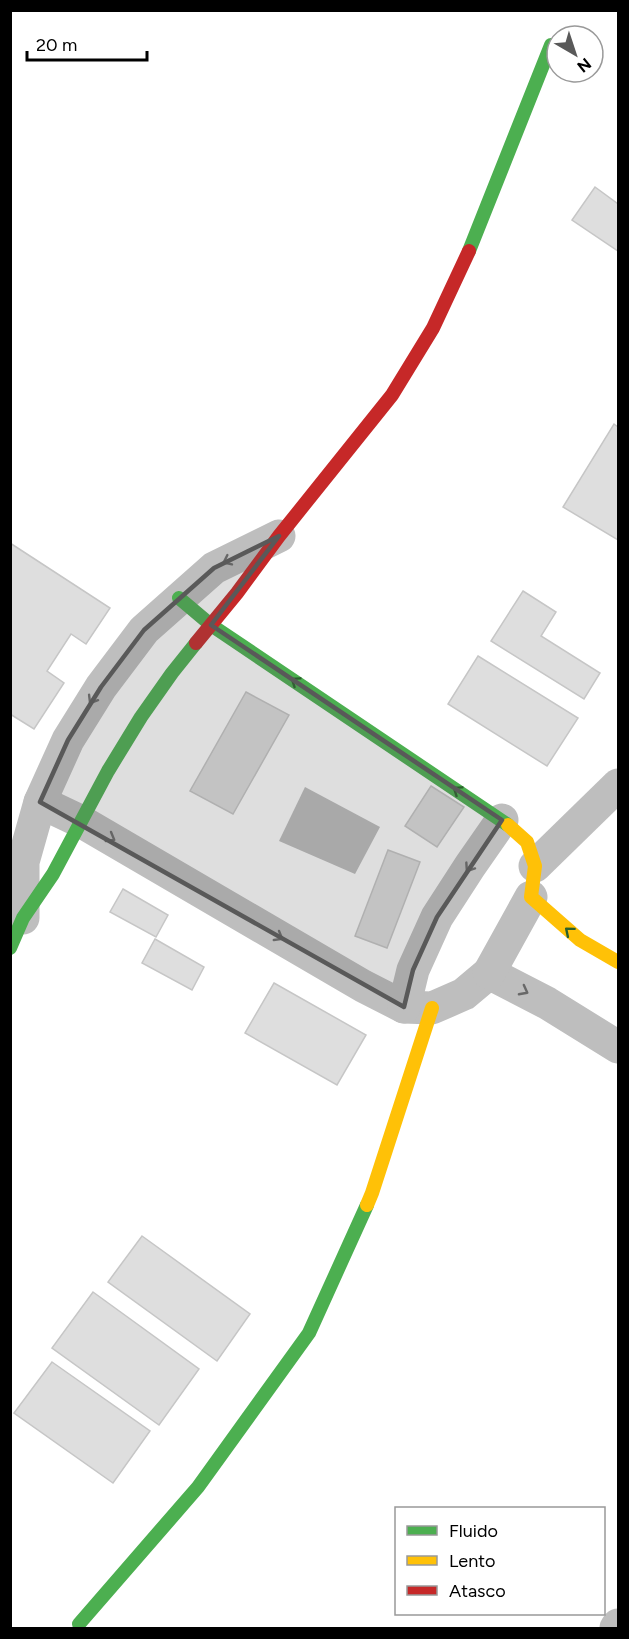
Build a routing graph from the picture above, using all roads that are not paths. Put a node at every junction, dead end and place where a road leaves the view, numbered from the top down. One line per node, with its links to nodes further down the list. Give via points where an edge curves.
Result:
1 (545, 60): 2 (street, via 471,247 433,327 392,395)
2 (279, 536): 3 (street, one-way to 3, via 214,568); 4 (street)
3 (179, 598): 4 (street); 6 (street, one-way to 6, via 144,630 100,687 68,740)
4 (211, 625): 7 (street, one-way to 4); 8 (street, via 141,717)
5 (618, 785): 9 (street)
6 (40, 802): 8 (street); 10 (street, via 23,862)
7 (502, 820): 9 (street, via 526,842); 14 (street, one-way to 14, via 437,917 413,970)
8 (82, 822): 10 (street); 14 (street, one-way to 14, via 363,986)
9 (533, 882): 12 (street, one-way to 9, via 580,940); 13 (street)
10 (23, 918): 11 (street)
11 (10, 948)
12 (618, 962)
13 (489, 973): 14 (street, via 464,994); 15 (street, one-way to 15)
14 (418, 1008): 16 (street, via 372,1193 309,1333 198,1487)
15 (618, 1047)
16 (79, 1624)
17 (618, 1625): 18 (street)
18 (616, 1629)

